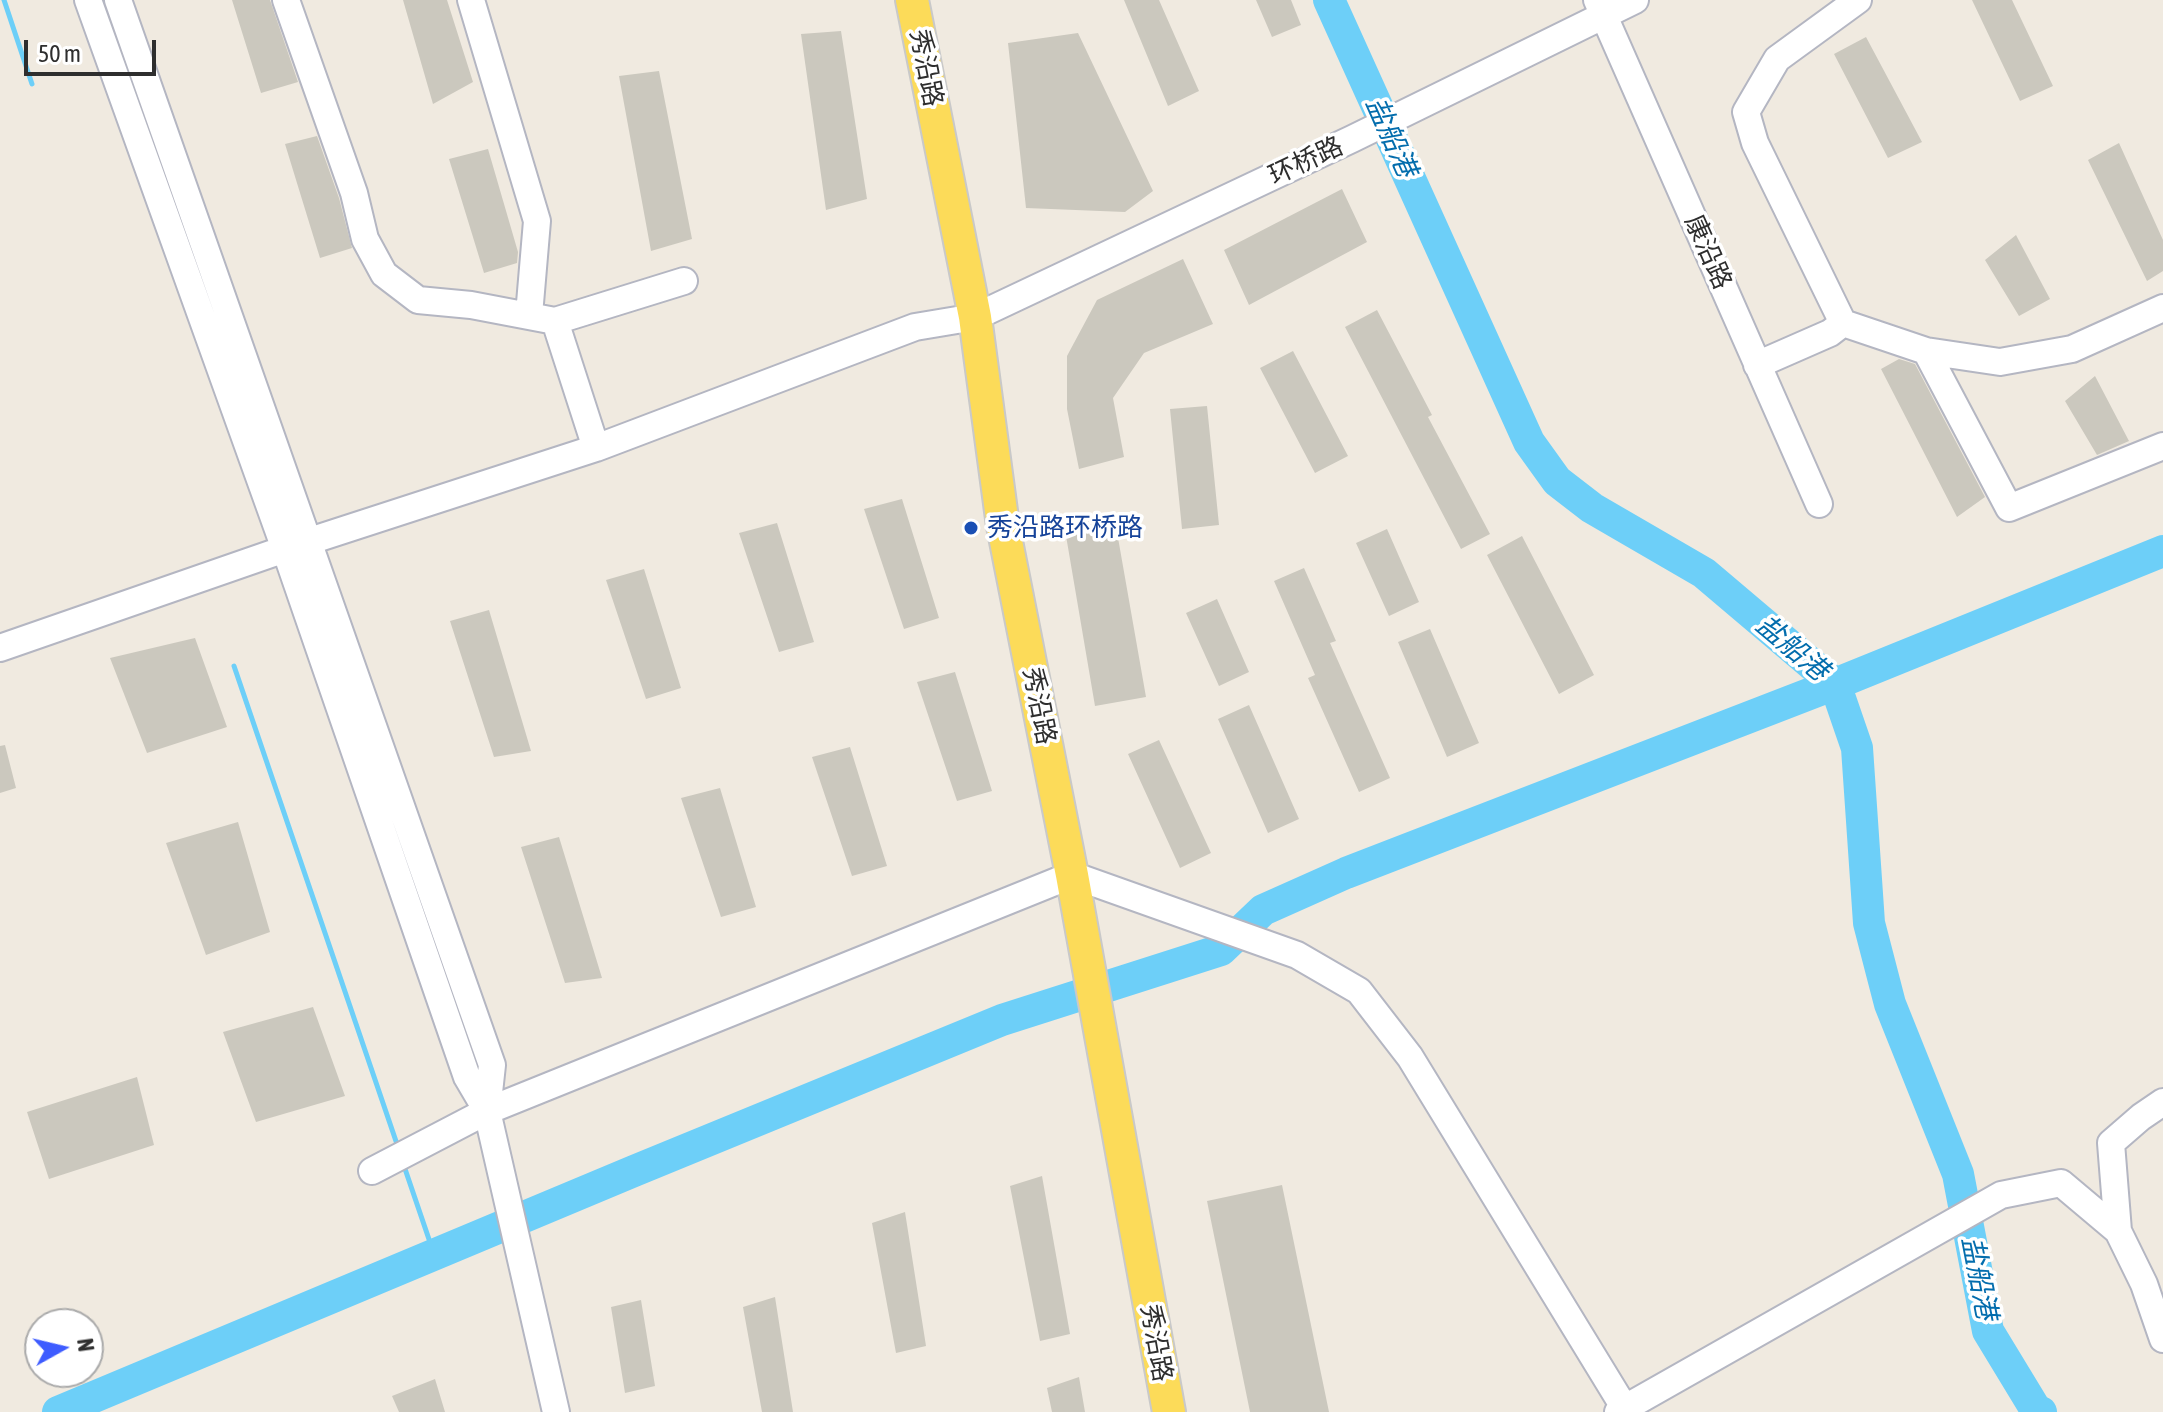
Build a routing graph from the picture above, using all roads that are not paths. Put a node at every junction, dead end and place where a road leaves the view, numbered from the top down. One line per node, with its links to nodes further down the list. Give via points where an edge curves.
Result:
1 (88, 0): 19 (street)
2 (118, 0): 19 (street)
3 (286, 0): 12 (street, via 365,239 384,274 418,300)
4 (471, 0): 12 (street, via 537,221)
5 (912, 0): 11 (main road, 秀沿路)
6 (1635, 0): 8 (street, 环桥路)
7 (1858, 0): 13 (street, via 1777,59 1746,112 1755,143)
8 (1600, 8): 11 (street, 环桥路, via 1430,101); 15 (street, 康沿路)
9 (684, 281): 12 (street)
10 (2163, 308): 14 (street, via 2072,349 2029,357 2000,362)
11 (975, 317): 17 (street, 环桥路, via 915,327); 21 (main road, 秀沿路, via 1003,526)
12 (542, 318): 17 (street)
13 (1843, 323): 14 (street); 15 (street)
14 (1926, 351): 16 (street, via 2009,508)
15 (1757, 365): 18 (street, 康沿路)
16 (2163, 446)
17 (596, 448): 19 (street, 环桥路)
18 (1819, 504)
19 (296, 546): 20 (street, 环桥路); 23 (street, via 492,1065)
20 (0, 648)
21 (1072, 875): 23 (street); 27 (street, via 1297,955 1359,991 1410,1057); 29 (main road, 秀沿路)
22 (2163, 1102): 25 (street, via 2111,1143)
23 (487, 1111): 24 (street); 28 (street)
24 (372, 1171)
25 (2118, 1231): 26 (street); 27 (street, via 2061,1183 2001,1195)
26 (2163, 1339)
27 (1623, 1411)
28 (556, 1412)
29 (1169, 1412)

